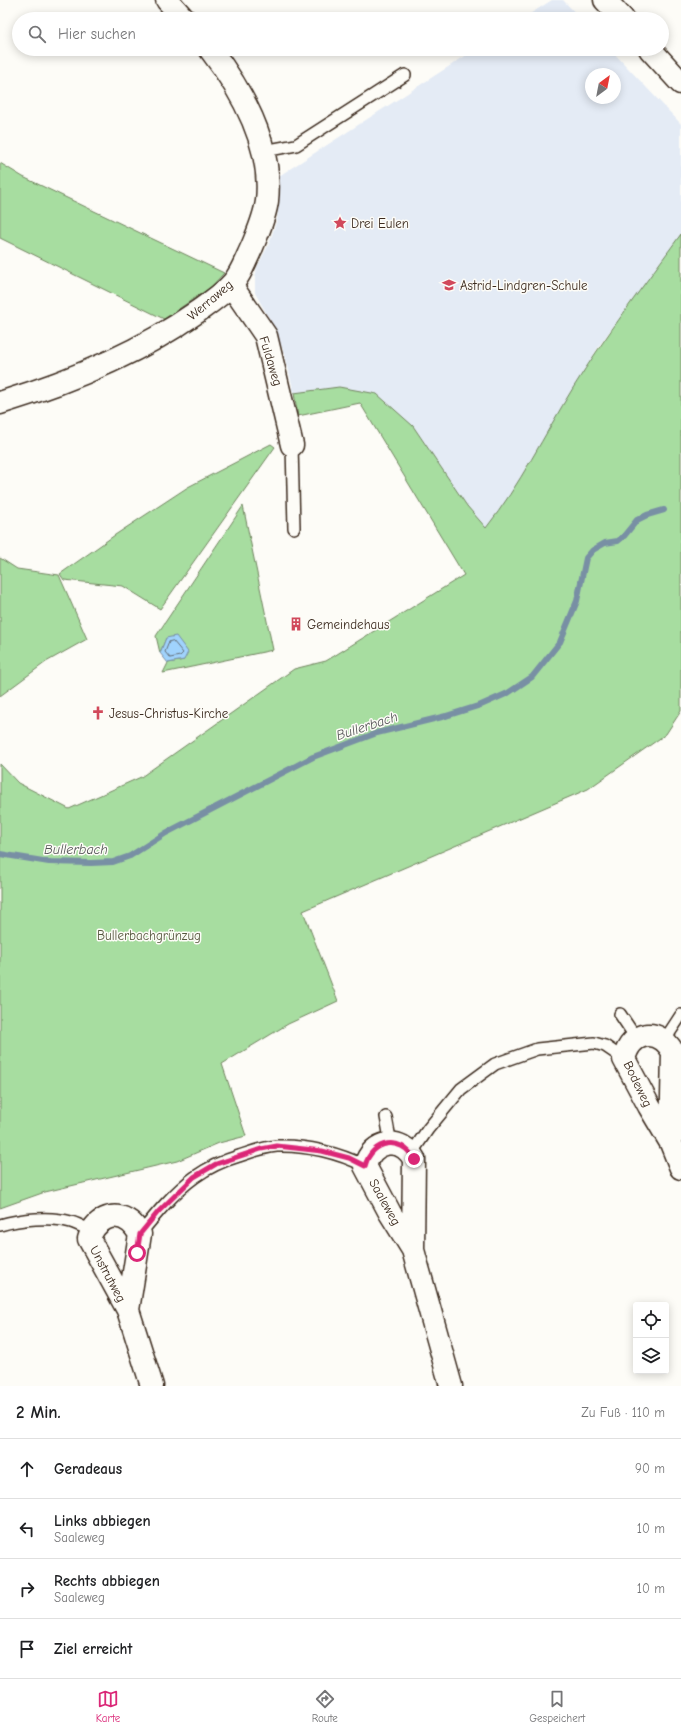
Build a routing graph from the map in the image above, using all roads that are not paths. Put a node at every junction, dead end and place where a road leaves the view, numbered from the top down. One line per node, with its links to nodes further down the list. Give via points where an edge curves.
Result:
1 (167, 0): 3 (street)
2 (606, 0): 4 (street)
3 (178, 12)
4 (617, 12)
5 (215, 56): 9 (street, Werraweg, via 246,108)
6 (656, 56): 8 (street)
7 (405, 75): 9 (lane, via 296,145)
8 (681, 84)
9 (264, 151): 10 (street, Werraweg, via 267,201 260,229)
10 (231, 285): 11 (street, Werraweg, via 179,325 148,342 38,392); 12 (street, Fuldaweg, via 266,336)
11 (0, 403)
12 (292, 445): 13 (lane)
13 (294, 528)
14 (620, 1014): 16 (lane)
15 (681, 1015): 17 (lane)
16 (636, 1038): 17 (street, via 651,1036); 18 (street, Bodeweg, via 628,1046)
17 (664, 1041): 20 (street, Bodeweg, via 673,1052)
18 (624, 1059): 20 (street, Bodeweg); 22 (lane, via 605,1046 594,1043 537,1049 494,1064 461,1090)
19 (386, 1117): 21 (lane)
20 (671, 1143): 24 (street, Bodeweg)
21 (391, 1144): 22 (street, via 405,1148); 23 (street, Saaleweg, via 377,1147 367,1158)
22 (411, 1154): 28 (street, Saaleweg, via 414,1159)
23 (365, 1166): 27 (lane, via 349,1158 322,1151 277,1146 261,1149 216,1164 194,1177 158,1212); 28 (street, Saaleweg)
24 (681, 1168)
25 (0, 1225): 26 (lane, via 45,1219 71,1222)
26 (91, 1231): 27 (street, Unstrutweg, via 101,1220 115,1217 129,1221); 29 (street, Unstrutweg, via 89,1239)
27 (140, 1234): 29 (street, Unstrutweg)
28 (413, 1250): 31 (street, Saaleweg)
29 (128, 1310): 30 (street, Unstrutweg)
30 (152, 1386)
31 (451, 1386)

